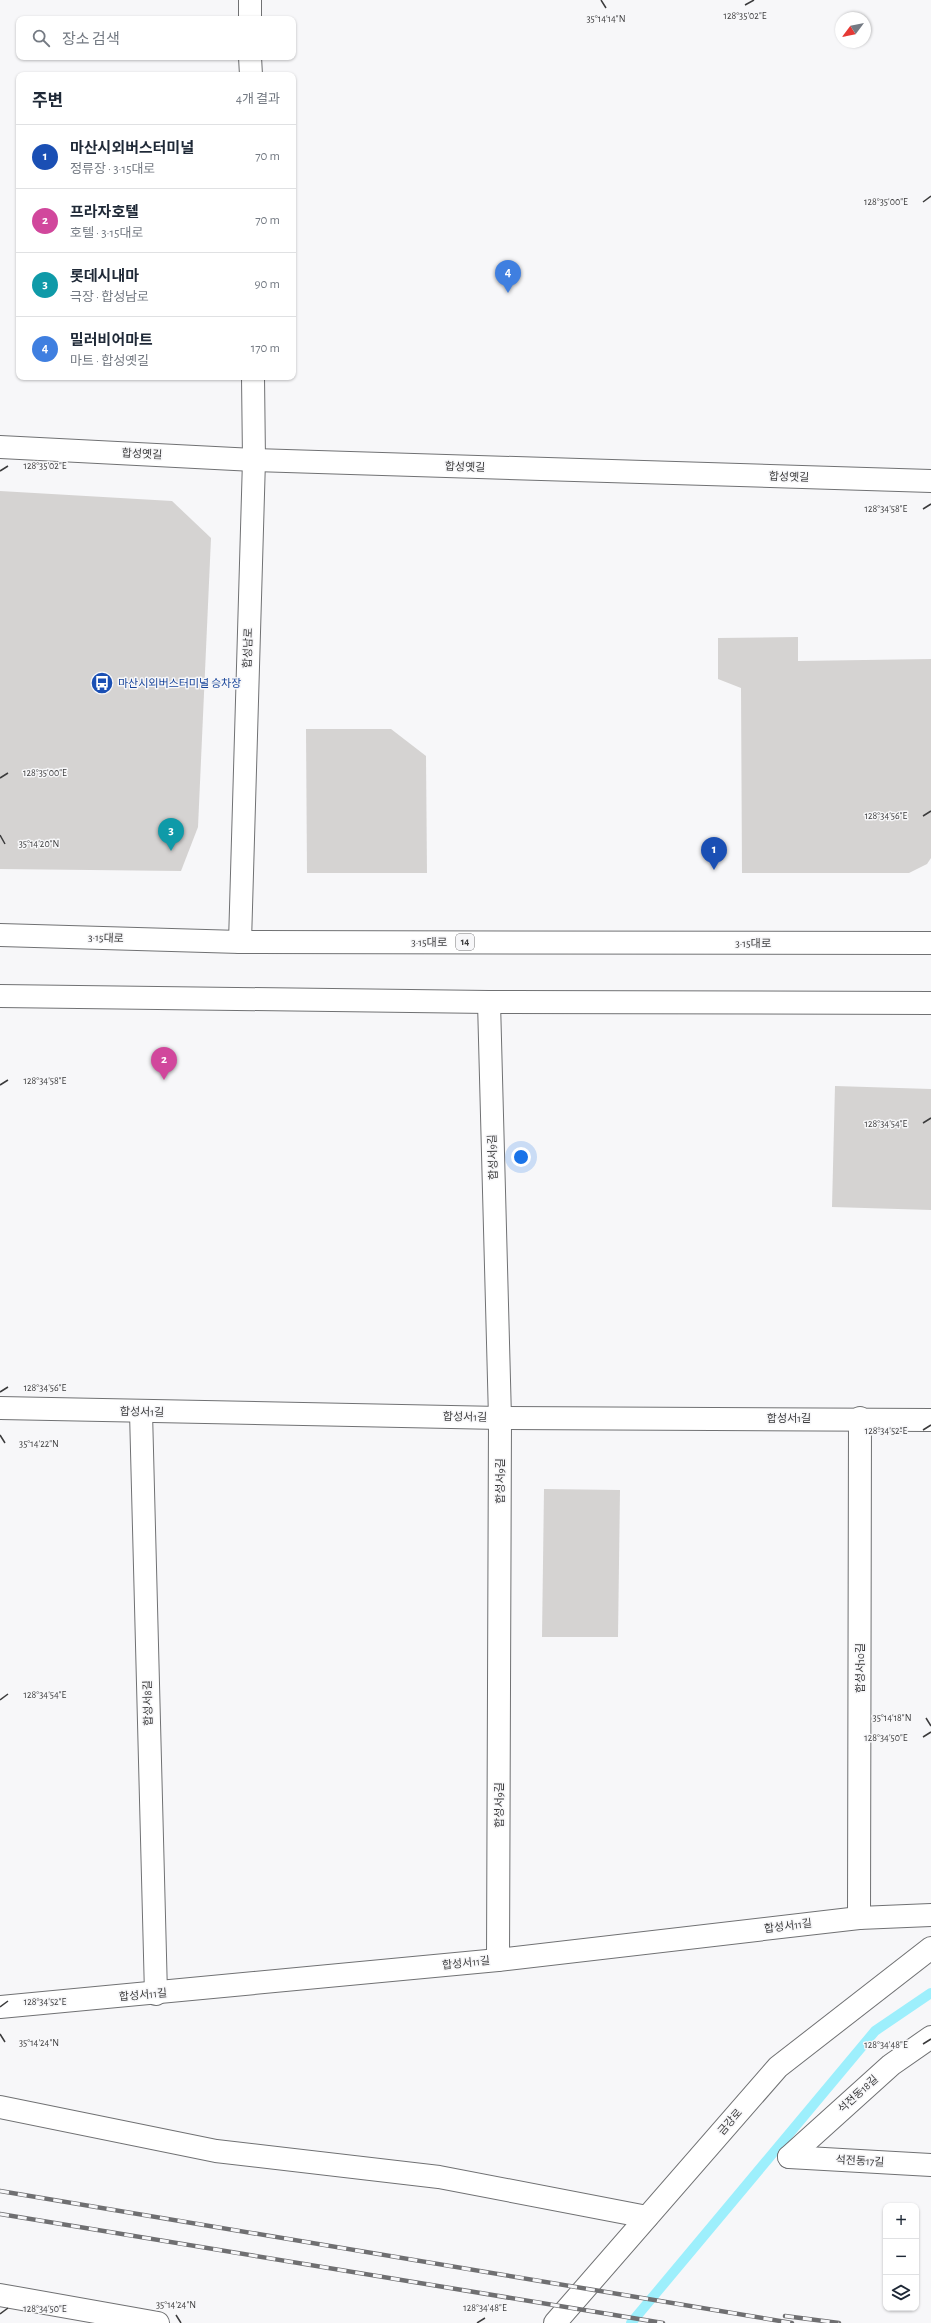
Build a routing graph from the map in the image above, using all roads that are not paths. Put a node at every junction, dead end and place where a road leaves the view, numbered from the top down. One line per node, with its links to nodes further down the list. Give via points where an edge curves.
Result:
1 (250, 0): 2 (street)
2 (250, 16)
3 (250, 60): 4 (street)
4 (251, 72)
5 (253, 380): 7 (street, 합성남로)
6 (0, 447): 7 (street, 합성옛길)
7 (254, 460): 8 (street, 합성옛길); 10 (street, 합성남로)
8 (931, 481)
9 (0, 935): 10 (street, 3·15대로 / 14)
10 (240, 942): 11 (street, 3·15대로 / 14)
11 (931, 943)
12 (0, 996): 13 (street)
13 (489, 1002): 14 (street); 17 (street, 합성서9길)
14 (931, 1003)
15 (0, 1408): 16 (street, 합성서1길)
16 (141, 1412): 17 (street, 합성서1길); 24 (street, 합성서8길)
17 (500, 1418): 18 (street, 합성서1길); 23 (street, 합성서9길)
18 (860, 1418): 19 (street, 합성서1길); 21 (street, 합성서10길)
19 (931, 1420)
20 (931, 1915): 21 (street, 합성서11길)
21 (859, 1918): 23 (street, 합성서11길)
22 (931, 1948): 30 (street, 금강로, via 778,2067)
23 (498, 1960): 24 (street, 합성서11길)
24 (156, 1994): 25 (street, 합성서11길)
25 (0, 2007)
26 (931, 2037): 28 (street, 석전동18길, via 891,2065)
27 (0, 2107): 30 (street, via 216,2151 439,2177)
28 (789, 2157): 29 (street, 석전동17길)
29 (931, 2165)
30 (647, 2217): 33 (street, 금강로)
31 (0, 2296): 32 (street)
32 (158, 2323)
33 (555, 2323)

